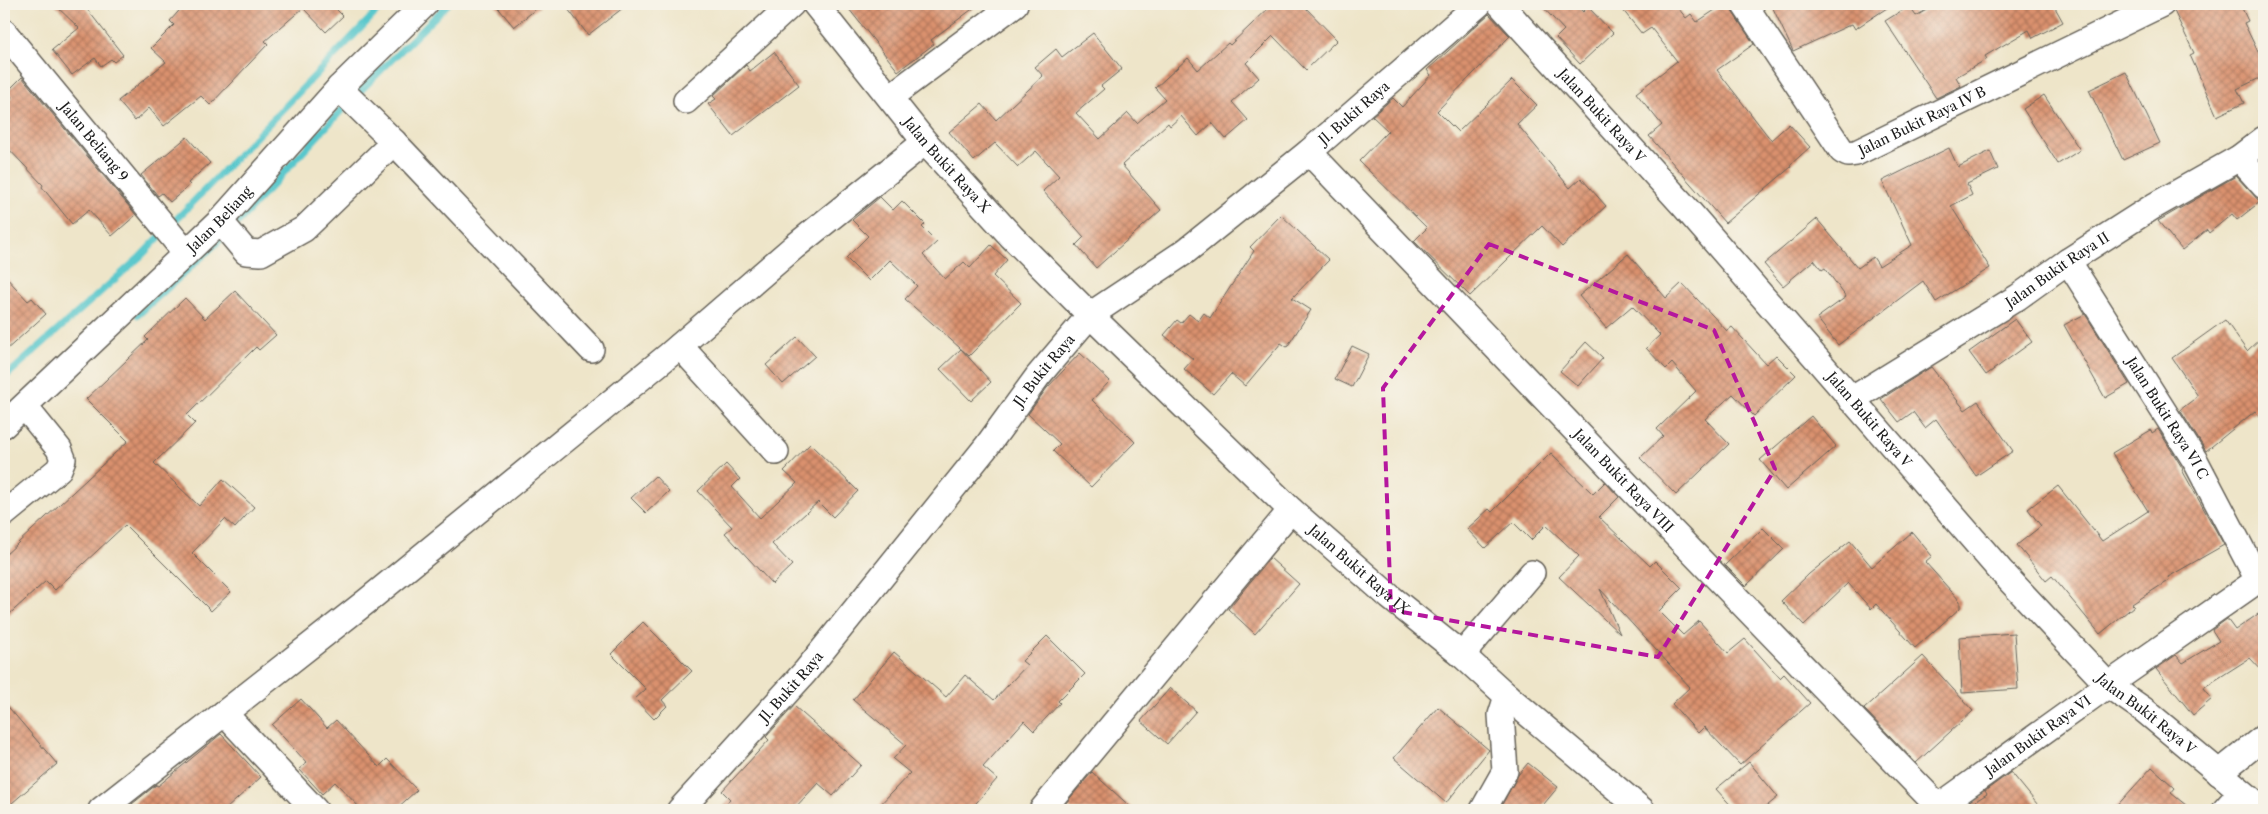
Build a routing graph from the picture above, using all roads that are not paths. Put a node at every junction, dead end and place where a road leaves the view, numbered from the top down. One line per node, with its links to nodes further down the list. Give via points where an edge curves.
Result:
1 (425, 4): 10 (street, Jalan Beliang)
2 (792, 4): 12 (street)
3 (1015, 4): 11 (street)
4 (1478, 4): 16 (street, Jl. Bukit Raya)
5 (1500, 4): 25 (street, Jalan Bukit Raya V, via 1684,206)
6 (1744, 4): 7 (street, Jalan Bukit Raya IV B, via 1842,151 1856,154)
7 (2162, 4)
8 (818, 5): 11 (street, Jalan Bukit Raya X)
9 (4, 32): 20 (street, Jalan Beliang 9)
10 (339, 88): 14 (street); 19 (street, Jalan Beliang)
11 (890, 97): 15 (street, Jalan Bukit Raya X)
12 (686, 101)
13 (2264, 139): 17 (street, Jalan Bukit Raya II)
14 (394, 142): 19 (street, via 304,229 269,250 246,252); 24 (street)
15 (925, 142): 22 (street, Jalan Bukit Raya X, via 1012,237); 23 (street, via 794,247)
16 (1309, 152): 22 (street, Jl. Bukit Raya, via 1186,251); 40 (street, Jalan Bukit Raya VIII)
17 (2238, 158): 18 (street); 21 (street, Jalan Bukit Raya II)
18 (2264, 186)
19 (220, 222): 20 (street, Jalan Beliang)
20 (186, 252): 26 (street, Jalan Beliang)
21 (2068, 261): 25 (street, Jalan Bukit Raya II, via 2018,297); 32 (street, Jalan Bukit Raya VI C, via 2196,462)
22 (1090, 315): 29 (street, Jalan Bukit Raya IX); 43 (street, Jl. Bukit Raya, via 1038,376 987,446 805,672)
23 (680, 346): 28 (street); 36 (street)
24 (591, 349)
25 (1851, 400): 34 (street, Jalan Bukit Raya V, via 2000,570)
26 (25, 407): 27 (street, Jalan Beliang); 30 (street, via 60,449 63,459 59,469)
27 (4, 425)
28 (776, 452)
29 (1291, 510): 33 (street, Jalan Bukit Raya IX); 44 (street)
30 (4, 514)
31 (1532, 573): 33 (street)
32 (2261, 578): 34 (street, Jalan Bukit Raya VI)
33 (1462, 655): 35 (street, Jalan Bukit Raya IX)
34 (2108, 685): 38 (street, Jalan Bukit Raya V, via 2144,710); 40 (street, Jalan Bukit Raya VI)
35 (1508, 696): 45 (street, via 1501,715 1505,771); 46 (street, Jalan Bukit Raya IX)
36 (224, 712): 41 (street); 42 (street)
37 (2264, 737): 38 (street)
38 (2219, 773): 39 (street, Jalan Bukit Raya V)
39 (2241, 792): 47 (street); 48 (street, Jalan Bukit Raya V)
40 (1937, 808)
41 (101, 810)
42 (315, 810)
43 (680, 810)
44 (1042, 810)
45 (1483, 810)
46 (1642, 810)
47 (2225, 810)
48 (2264, 810)

